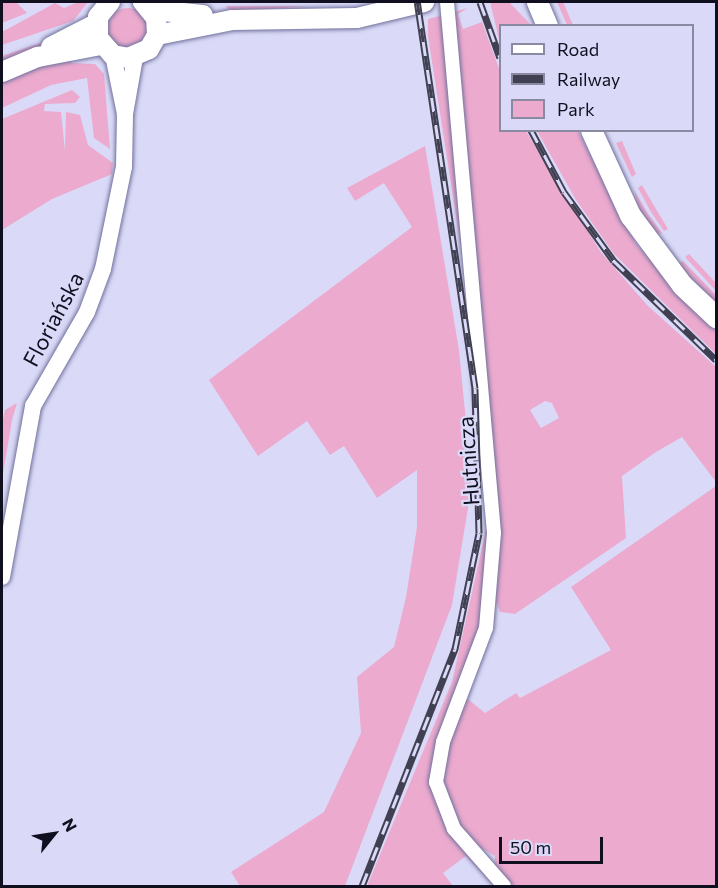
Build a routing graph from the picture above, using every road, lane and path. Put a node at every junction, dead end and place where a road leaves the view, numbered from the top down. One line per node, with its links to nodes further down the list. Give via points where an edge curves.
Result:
1 (110, 2): 7 (main road)
2 (424, 2): 6 (main road, via 357,18)
3 (447, 2): 18 (street, Hutnicza, via 494,533 486,628 443,742 436,782 454,829)
4 (537, 2): 8 (main road)
5 (146, 4): 6 (main road); 9 (main road)
6 (232, 20): 9 (main road)
7 (96, 24): 10 (main road); 11 (main road)
8 (546, 24)
9 (157, 35): 12 (main road)
10 (107, 50): 11 (main road); 12 (main road); 14 (street, Floriańska)
11 (38, 57): 13 (main road)
12 (135, 57): 14 (street, Floriańska)
13 (2, 72)
14 (125, 114): 17 (street, Floriańska, via 124,167 104,269 87,312 33,406)
15 (592, 132): 16 (main road, via 636,224 682,285)
16 (717, 318)
17 (2, 577)
18 (504, 886)

